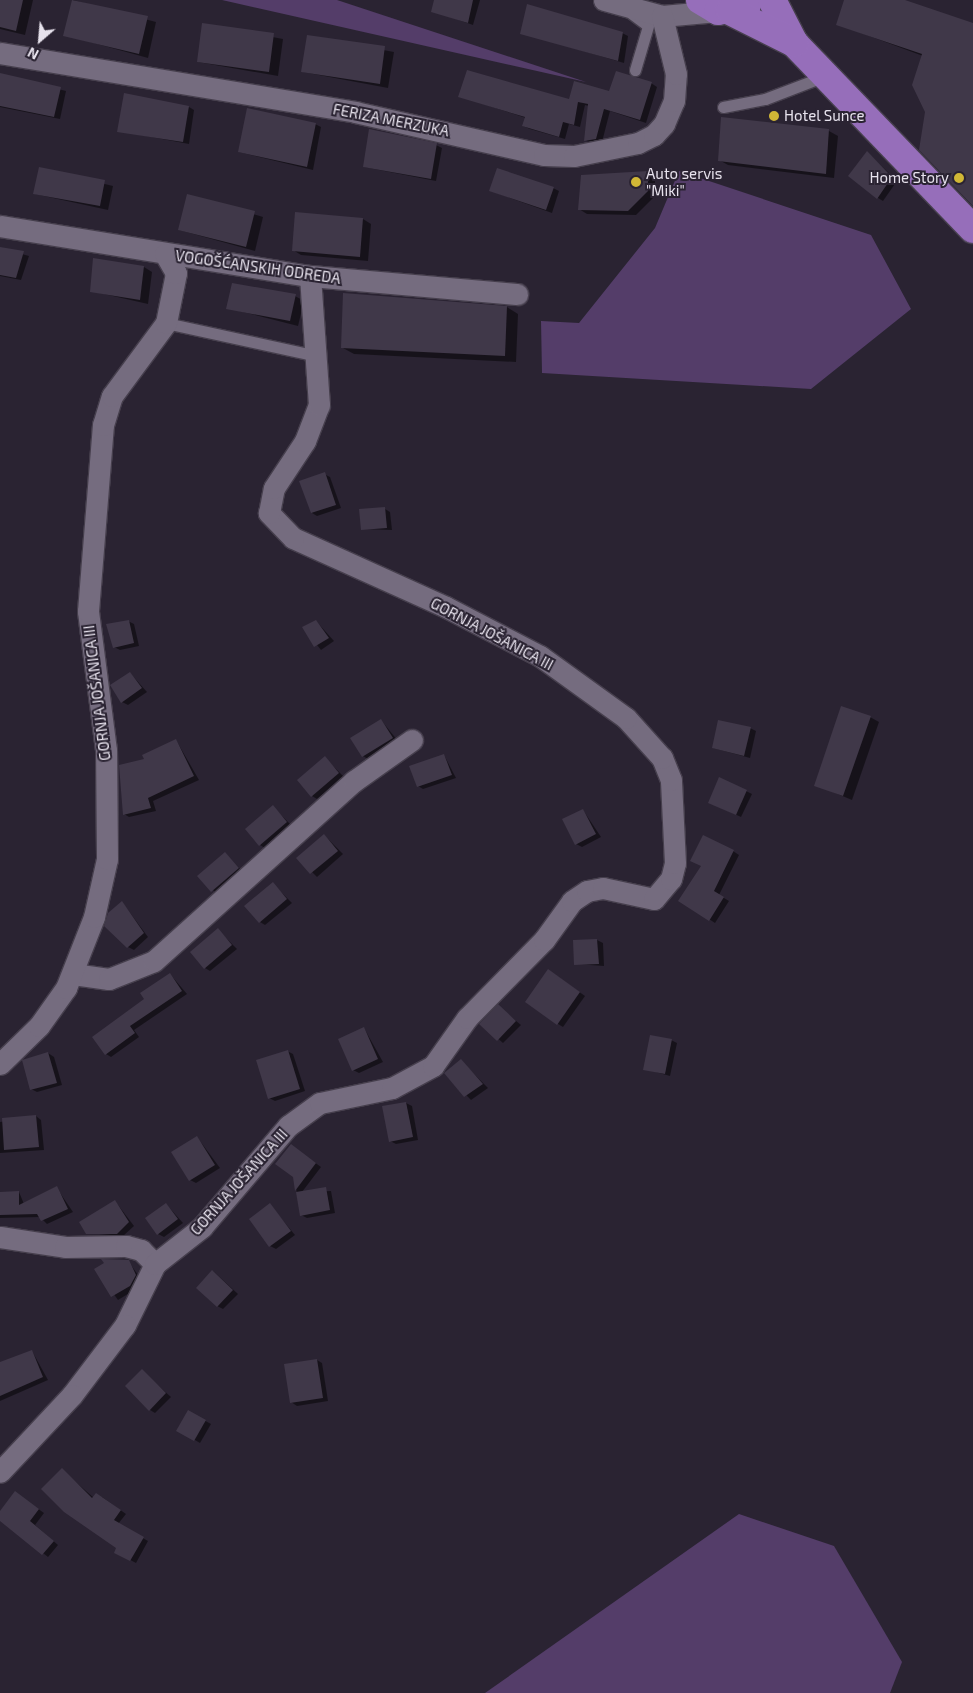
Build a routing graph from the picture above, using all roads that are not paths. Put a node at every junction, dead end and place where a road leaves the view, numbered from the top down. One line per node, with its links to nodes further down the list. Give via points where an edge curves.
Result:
1 (604, 0): 5 (street)
2 (679, 0): 7 (street)
3 (755, 0): 6 (main road)
4 (772, 0): 8 (main road)
5 (624, 7): 7 (street); 10 (lane, via 648,26)
6 (716, 7): 7 (street); 8 (main road)
7 (662, 16): 9 (street, FERIZA MERZUKA, via 676,74 674,101 664,124 654,135 638,142 574,156 544,155 355,112)
8 (794, 43): 11 (main road)
9 (0, 53)
10 (635, 70)
11 (825, 76): 12 (lane, via 765,98); 14 (main road)
12 (723, 107)
13 (0, 226): 15 (street, VOGOŠĆANSKIH ODREDA)
14 (973, 229)
15 (165, 254): 16 (street, VOGOŠĆANSKIH ODREDA); 18 (street, GORNJA JOŠANICA III, via 176,273)
16 (310, 276): 17 (street, VOGOŠĆANSKIH ODREDA); 19 (street, GORNJA JOŠANICA III)
17 (518, 294)
18 (166, 323): 19 (lane); 21 (street, GORNJA JOŠANICA III, via 112,396 103,425 88,611 106,750 107,859 94,917)
19 (313, 355): 24 (street, GORNJA JOŠANICA III, via 319,405 305,441 274,488 268,513 278,528 540,656 626,718 662,758 671,780 675,863 671,880 654,899 603,888 572,901 544,940 467,1018 433,1066 392,1088 320,1103 288,1126 202,1226)
20 (412, 740): 21 (street, via 354,781 154,961 109,979)
21 (73, 974): 22 (street, GORNJA JOŠANICA III, via 40,1026)
22 (0, 1064)
23 (0, 1237): 24 (street, via 65,1247 126,1246 141,1250)
24 (155, 1264): 25 (street, GORNJA JOŠANICA III, via 125,1325 72,1394)
25 (0, 1472)

